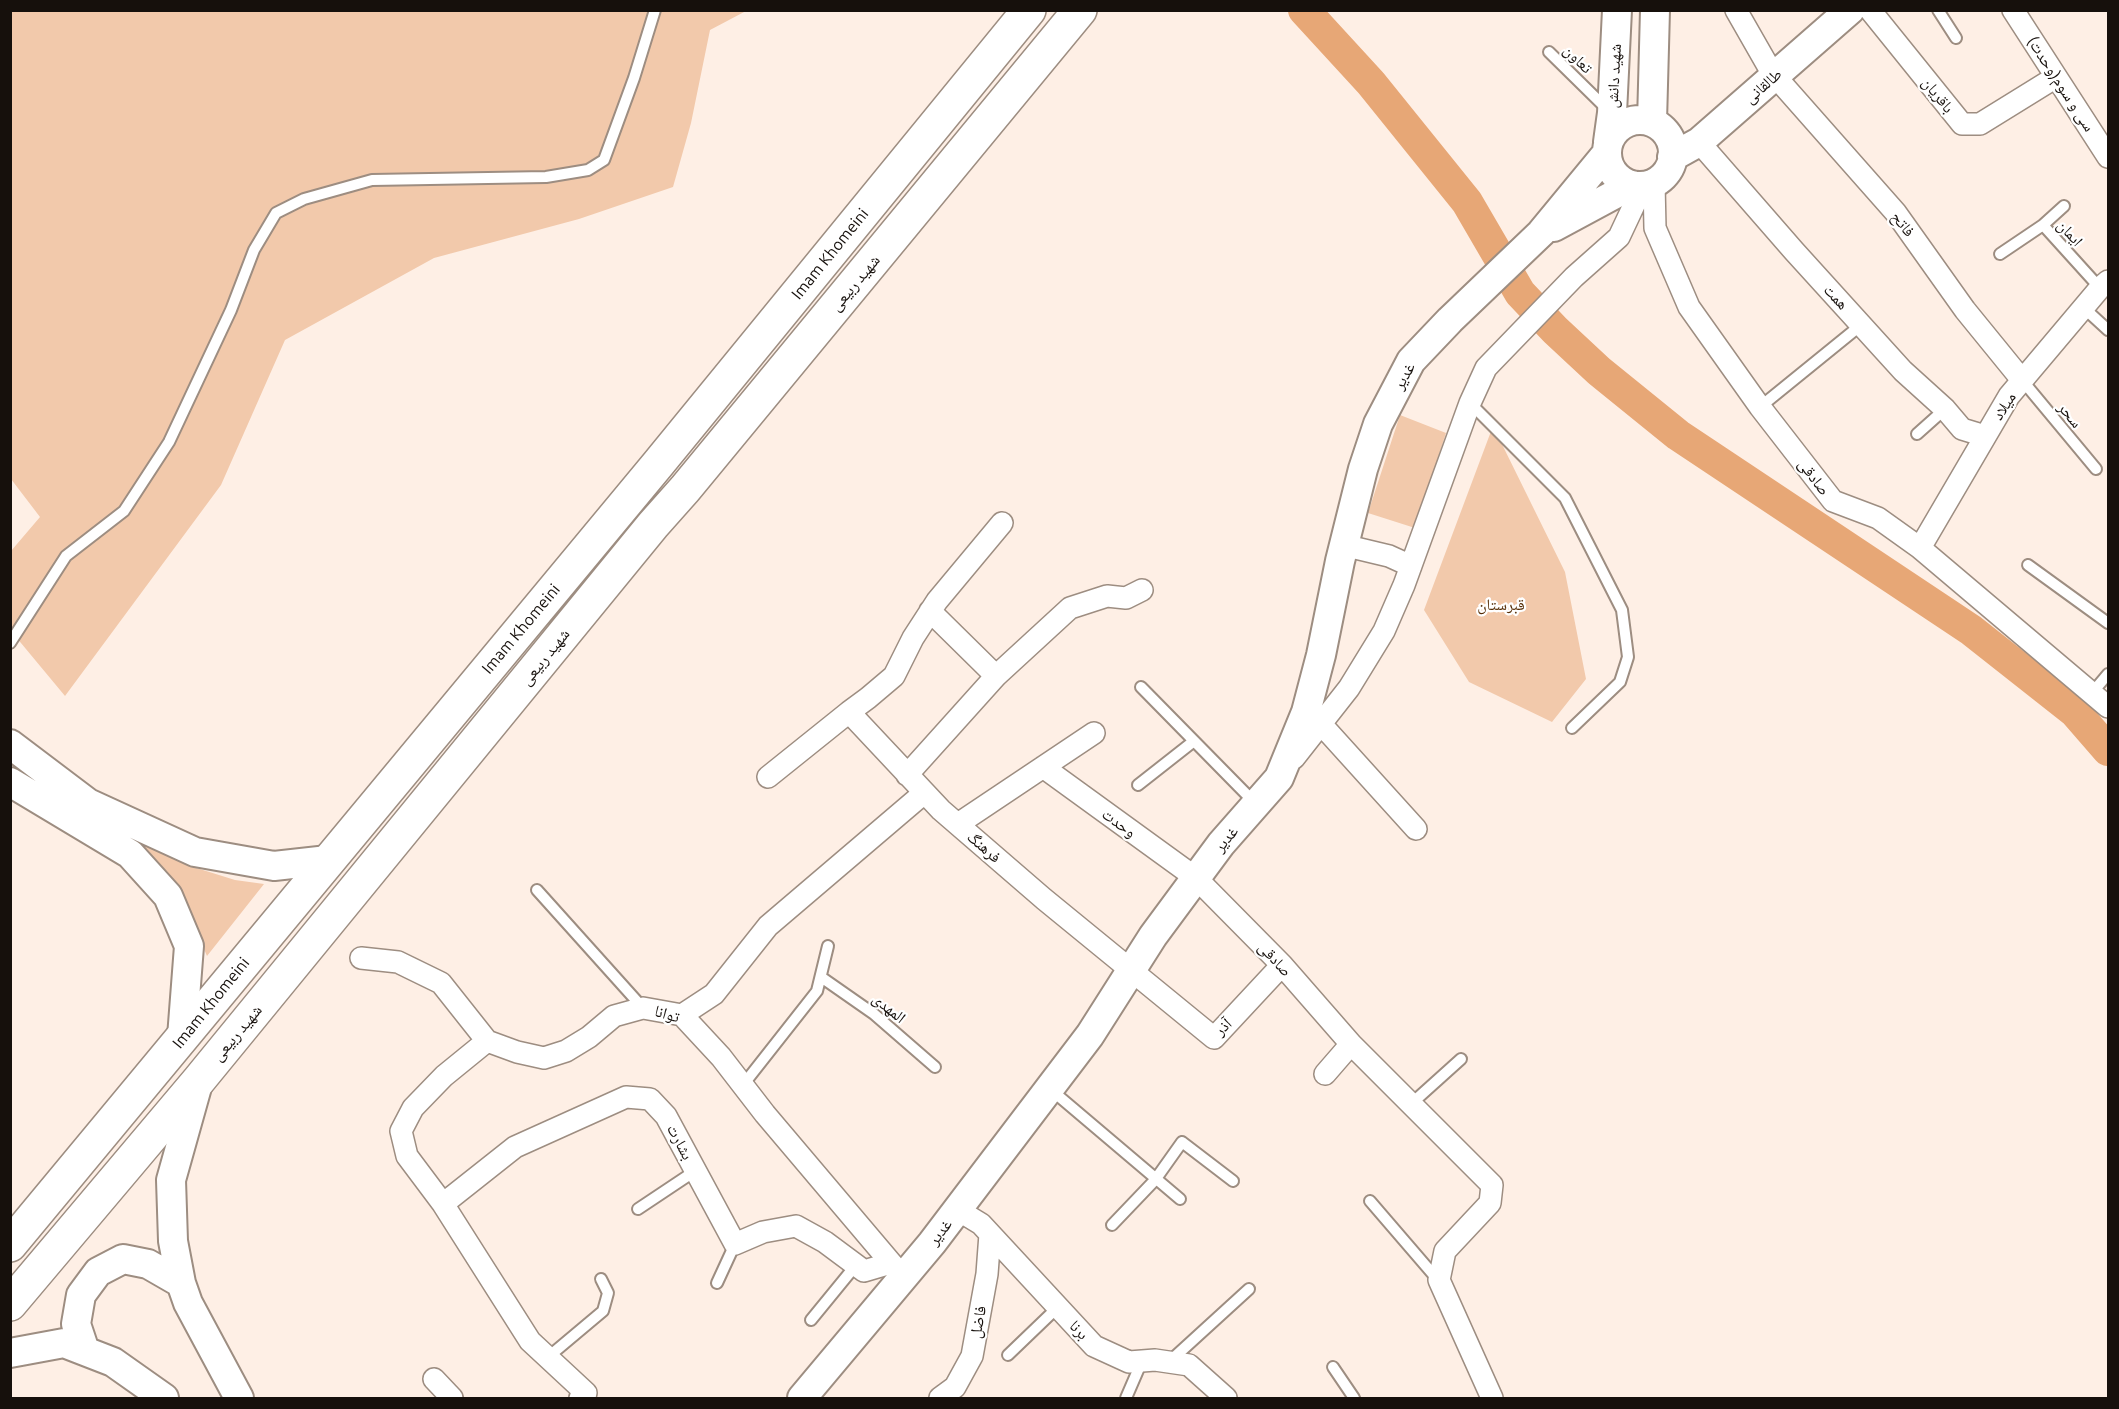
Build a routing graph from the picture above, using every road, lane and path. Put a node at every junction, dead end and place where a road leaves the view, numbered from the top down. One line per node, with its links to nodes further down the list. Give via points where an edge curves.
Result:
1 (654, 10): 49 (lane, via 604,160 588,170 546,177 372,180 304,199 276,213 254,250 170,442 124,511 66,556)
2 (1029, 10): 36 (main road, Imam Khomeini)
3 (1080, 10): 38 (main road, شهید ربیعی)
4 (1617, 10): 16 (street, شهید دانش)
5 (1655, 10): 17 (street)
6 (1736, 10): 14 (street, فاتح)
7 (1832, 10): 14 (street, طالقانی)
8 (1850, 10): 14 (street, طالقانی)
9 (1870, 10): 15 (street, باقریان, via 1962,124 1980,124)
10 (1938, 10): 12 (lane)
11 (2013, 10): 15 (street, سی و سوم(وحدت))
12 (1956, 38)
13 (1549, 52): 16 (lane, تعاون)
14 (1771, 71): 17 (street, طالقانی, via 1689,136); 18 (street, طالقانی); 30 (street, فاتح, via 1896,213 1965,310)
15 (2056, 77): 20 (street, سی و سوم(وحدت))
16 (1612, 113): 19 (street, شهید دانش)
17 (1664, 138): 18 (street, طالقانی); 19 (street, via 1641,120 1621,126 1613,133); 21 (street, via 1669,168 1663,177)
18 (1699, 142): 28 (street, همت)
19 (1608, 148): 21 (street, via 1608,164 1614,174 1622,181); 24 (street)
20 (2109, 157)
21 (1643, 185): 24 (street); 31 (street, via 1619,237 1509,342 1486,368); 32 (street, صادقی, via 1655,228 1689,307)
22 (2064, 206): 23 (lane)
23 (2043, 225): 25 (lane); 26 (lane, ایمان)
24 (1541, 233): 42 (street, غدیر, via 1411,361 1378,424)
25 (2000, 254)
26 (2104, 285): 27 (street, میلاد)
27 (2084, 308): 29 (lane); 30 (street, میلاد)
28 (1862, 325): 32 (lane); 33 (street, همت, via 1903,371)
29 (2109, 330)
30 (2022, 380): 35 (street, میلاد); 37 (lane, سحر)
31 (1470, 403): 45 (street); 57 (lane, via 1565,498 1622,610 1628,657 1620,682)
32 (1760, 406): 43 (street, صادقی, via 1833,501 1878,518)
33 (1945, 409): 34 (lane); 35 (street, همت, via 1962,429)
34 (1917, 434)
35 (1985, 436): 43 (street, میلاد)
36 (658, 464): 38 (main road); 39 (main road, Imam Khomeini)
37 (2096, 469)
38 (685, 489): 41 (main road, شهید ربیعی)
39 (628, 501): 41 (main road); 71 (main road, Imam Khomeini)
40 (1002, 523): 47 (street)
41 (653, 525): 87 (main road, شهید ربیعی)
42 (1344, 545): 45 (street); 64 (street, غدیر, via 1306,712)
43 (1920, 548): 53 (street, صادقی)
44 (2028, 565): 48 (lane)
45 (1411, 566): 56 (street, via 1383,631 1349,688)
46 (1142, 590): 51 (street, via 1126,598 1107,596 1070,608)
47 (930, 611): 51 (street); 55 (street, via 894,676)
48 (2109, 623)
49 (10, 643)
50 (2109, 674): 53 (lane)
51 (996, 676): 62 (street)
52 (1141, 687): 59 (lane)
53 (2092, 693): 54 (street, صادقی)
54 (2109, 707)
55 (849, 712): 62 (street, فرهنگ); 63 (street)
56 (1321, 724): 64 (street); 70 (street)
57 (1572, 728)
58 (1094, 733): 61 (street)
59 (1194, 741): 66 (lane); 68 (lane)
60 (10, 744): 71 (street, via 88,803 195,852 274,866)
61 (1043, 767): 69 (street); 72 (street, وحدت)
62 (907, 776): 67 (street, فرهنگ)
63 (768, 777)
64 (1279, 778): 68 (street, غدیر)
65 (10, 782): 81 (street, via 130,854 168,896 189,946)
66 (1138, 785)
67 (924, 793): 69 (street, فرهنگ); 80 (street, via 768,926 714,994)
68 (1256, 804): 72 (street, غدیر)
69 (958, 824): 77 (street, فرهنگ)
70 (1416, 829)
71 (328, 860): 81 (main road, Imam Khomeini)
72 (1196, 878): 76 (street, صادقی); 77 (street, غدیر)
73 (537, 890): 79 (lane)
74 (828, 945): 78 (lane)
75 (361, 958): 82 (street, via 398,962 441,983)
76 (1282, 965): 77 (street, آذر, via 1214,1038); 83 (street, صادقی)
77 (1131, 970): 89 (street, غدیر, via 1090,1035)
78 (820, 977): 85 (lane, المهدی, via 874,1014); 88 (lane, via 817,991)
79 (643, 1008): 80 (street, توانا); 82 (street, توانا, via 614,1016 567,1051 544,1058)
80 (682, 1015): 88 (street, توانا)
81 (183, 1037): 102 (main road, Imam Khomeini)
82 (486, 1041): 96 (street, via 413,1108 401,1131 407,1156)
83 (1351, 1044): 86 (street); 90 (street, صادقی)
84 (1461, 1059): 90 (lane)
85 (934, 1067)
86 (1325, 1074)
87 (199, 1080): 107 (street, via 171,1180 173,1241); 110 (main road, شهید ربیعی)
88 (743, 1085): 104 (street, توانا)
89 (1049, 1088): 92 (lane); 98 (street, غدیر)
90 (1411, 1104): 106 (street, صادقی, via 1492,1185 1490,1203 1445,1251)
91 (695, 1171): 96 (street, بشارت, via 666,1116 650,1099 626,1097 514,1147); 97 (lane); 101 (street, بشارت)
92 (1155, 1180): 93 (lane, via 1182,1142); 94 (lane); 99 (lane)
93 (1233, 1181)
94 (1180, 1199)
95 (1370, 1201): 106 (lane)
96 (443, 1204): 116 (street, via 530,1341)
97 (638, 1209)
98 (958, 1210): 100 (street, برنا); 104 (street, غدیر)
99 (1112, 1226)
100 (990, 1234): 111 (street, برنا); 126 (street, فاضل, via 972,1356 954,1387)
101 (735, 1244): 103 (street, via 763,1232 796,1226); 108 (lane)
102 (10, 1245)
103 (856, 1265): 104 (street, via 864,1271); 112 (lane)
104 (897, 1270): 125 (street, غدیر)
105 (602, 1279): 116 (lane, via 608,1293 603,1311)
106 (1438, 1280): 130 (street)
107 (181, 1282): 113 (street, via 148,1264 123,1259 98,1272 81,1295 76,1324); 122 (street, via 188,1303)
108 (717, 1283)
109 (1249, 1289): 118 (lane)
110 (10, 1304)
111 (1058, 1307): 115 (lane); 117 (street, برنا, via 1094,1346 1129,1362)
112 (811, 1320)
113 (85, 1351): 114 (street, via 64,1343); 121 (street, via 113,1362)
114 (10, 1353)
115 (1008, 1355)
116 (547, 1358): 124 (street, via 586,1393)
117 (1142, 1361): 118 (street, برنا); 127 (lane)
118 (1169, 1362): 128 (street, برنا, via 1190,1365)
119 (1333, 1367): 129 (lane)
120 (434, 1379): 123 (street)
121 (164, 1398)
122 (239, 1398)
123 (452, 1398)
124 (580, 1398)
125 (802, 1398)
126 (940, 1398)
127 (1126, 1398)
128 (1226, 1398)
129 (1354, 1398)
130 (1492, 1398)

